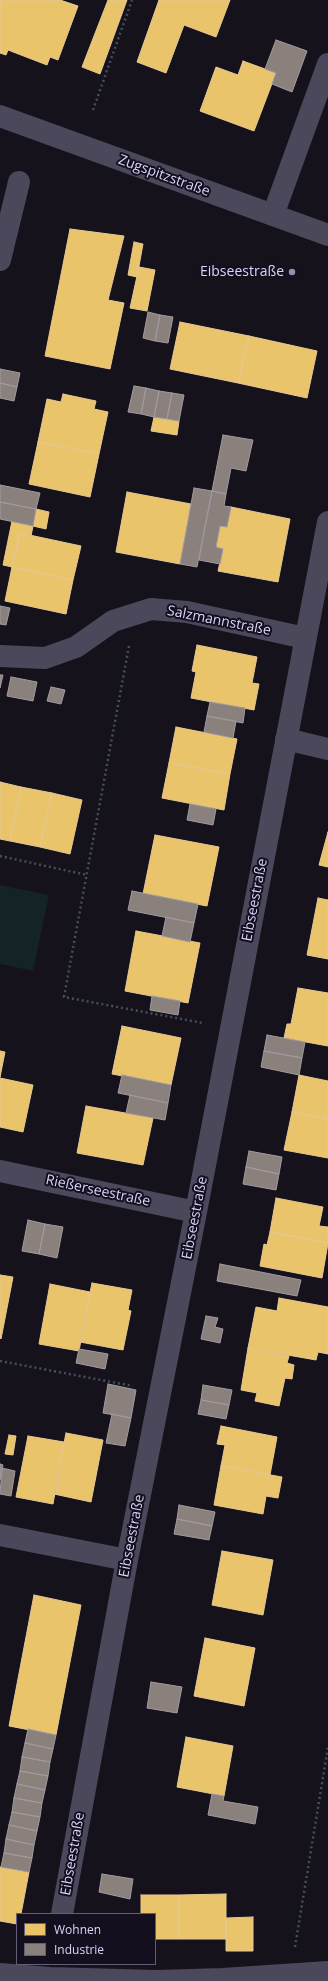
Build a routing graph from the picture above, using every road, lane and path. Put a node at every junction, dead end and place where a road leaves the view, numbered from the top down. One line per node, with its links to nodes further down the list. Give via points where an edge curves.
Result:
1 (132, 0): 3 (path)
2 (328, 64): 6 (street)
3 (93, 110)
4 (0, 116): 6 (street, Zugspitzstraße)
5 (20, 182): 8 (street)
6 (273, 215): 7 (street, Zugspitzstraße)
7 (328, 235)
8 (0, 260)
9 (328, 522): 11 (street, Eibseestraße)
10 (135, 614): 11 (street, Salzmannstraße, via 151,609 187,612); 12 (street, Salzmannstraße, via 114,621 76,647 45,658); 16 (path)
11 (305, 638): 13 (street, Eibseestraße)
12 (0, 656)
13 (286, 739): 14 (street); 17 (street, Eibseestraße)
14 (328, 749)
15 (0, 856): 16 (path)
16 (87, 875): 17 (path, via 64,997)
17 (230, 1028): 19 (street, Eibseestraße)
18 (0, 1171): 19 (street, Rießerseestraße)
19 (196, 1212): 21 (street, Eibseestraße)
20 (0, 1361): 21 (path)
21 (160, 1392): 23 (street, Eibseestraße)
22 (0, 1535): 23 (street)
23 (127, 1560): 25 (street, Eibseestraße)
24 (328, 1747): 28 (path)
25 (62, 1913)
26 (51, 1971): 28 (street, via 162,1980 222,1979); 29 (street)
27 (328, 1972): 28 (street)
28 (291, 1973)
29 (0, 1974)

